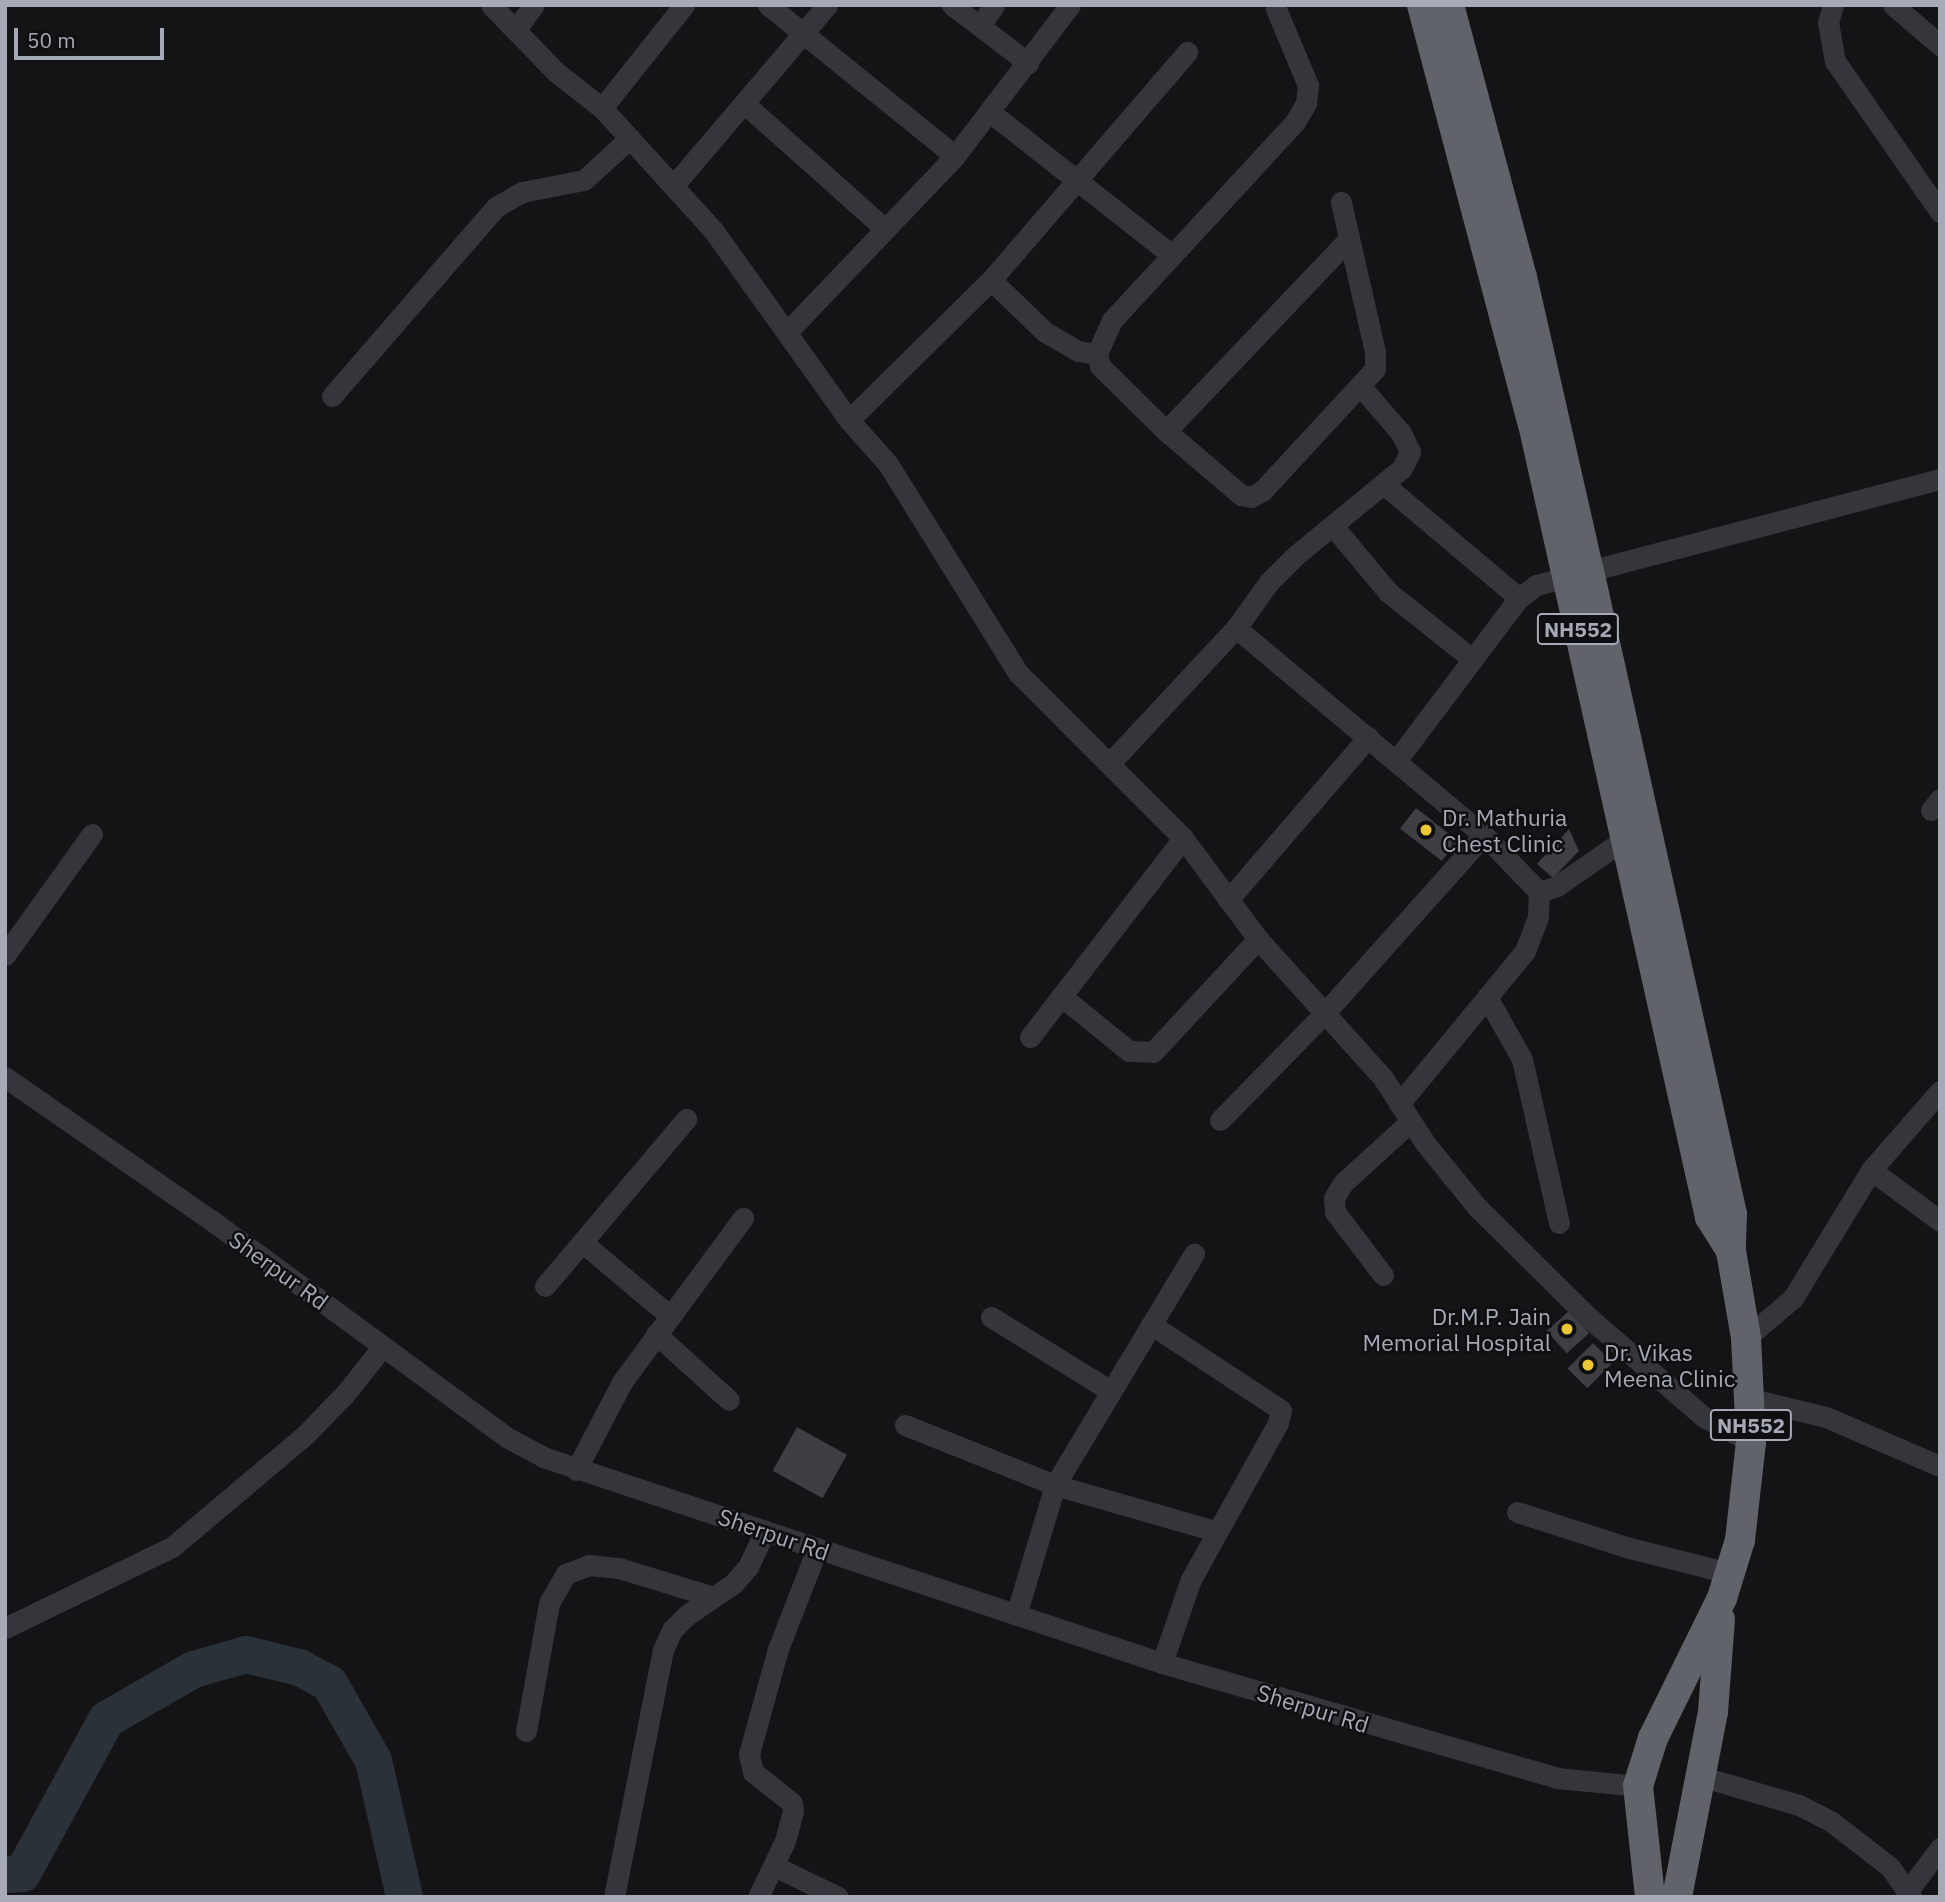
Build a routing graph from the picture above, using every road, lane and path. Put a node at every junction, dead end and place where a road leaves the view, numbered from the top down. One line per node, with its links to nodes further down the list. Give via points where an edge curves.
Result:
1 (491, 5): 15 (street)
2 (534, 5): 15 (street)
3 (684, 5): 21 (street)
4 (768, 5): 16 (street)
5 (827, 5): 16 (street)
6 (952, 5): 14 (street)
7 (994, 5): 14 (street)
8 (1070, 5): 19 (street)
9 (1422, 5): 42 (highway, NH552)
10 (1449, 5): 42 (highway, NH552, via 1522,276)
11 (1833, 5): 28 (street, via 1828,22 1835,61)
12 (1894, 5): 17 (street)
13 (1276, 9): 31 (street, via 1308,85 1306,103 1295,122)
14 (980, 26): 19 (street)
15 (517, 28): 21 (street, via 556,72)
16 (804, 34): 20 (street); 24 (street)
17 (1940, 45)
18 (1187, 52): 25 (street)
19 (1028, 62): 22 (street)
20 (746, 105): 26 (street); 29 (street)
21 (602, 108): 23 (street)
22 (990, 111): 24 (street); 25 (street)
23 (629, 138): 26 (street); 36 (street, via 584,180 522,192 496,207)
24 (954, 156): 29 (street)
25 (1078, 182): 31 (street); 32 (street)
26 (674, 185): 33 (street)
27 (1341, 202): 30 (street)
28 (1940, 212)
29 (885, 229): 33 (street)
30 (1349, 239): 35 (street, via 1375,352 1375,369); 38 (street)
31 (1172, 255): 34 (street, via 1112,320)
32 (991, 280): 34 (street, via 1045,332 1078,351); 37 (street)
33 (788, 331): 37 (street)
34 (1097, 354): 38 (street, via 1100,366)
35 (1362, 387): 38 (street, via 1251,497 1241,495); 40 (street, via 1401,433 1410,452)
36 (331, 396)
37 (849, 420): 48 (street, via 888,464 1018,673)
38 (1166, 430)
39 (1940, 479): 42 (street)
40 (1386, 486): 41 (street); 43 (street)
41 (1333, 526): 44 (street, via 1269,582); 45 (street, via 1388,592)
42 (1578, 574): 43 (street, via 1536,585); 52 (highway, NH552); 71 (highway, NH552, via 1732,1214)
43 (1519, 598): 45 (street)
44 (1236, 628): 46 (street); 48 (street)
45 (1471, 659): 47 (street)
46 (1368, 737): 47 (street); 54 (street)
47 (1396, 761): 50 (street)
48 (1110, 762): 51 (street)
49 (92, 834): 56 (street)
50 (1484, 835): 53 (street); 59 (street)
51 (1183, 838): 54 (street); 57 (street)
52 (1626, 838): 53 (street, via 1557,886); 71 (highway, NH552, via 1710,1217)
53 (1539, 892): 58 (street, via 1534,933)
54 (1228, 900): 55 (street)
55 (1258, 939): 57 (street, via 1153,1052 1129,1051); 59 (street)
56 (5, 955)
57 (1061, 996): 60 (street)
58 (1488, 997): 63 (street); 69 (street, via 1522,1059)
59 (1322, 1016): 63 (street, via 1383,1077); 65 (street)
60 (1030, 1037)
61 (5, 1077): 80 (street, Sherpur Rd)
62 (1937, 1099): 66 (street)
63 (1404, 1113): 73 (street, via 1334,1198 1335,1212); 85 (street, via 1477,1207 1588,1317 1704,1418)
64 (686, 1119): 70 (street)
65 (1220, 1119)
66 (1871, 1170): 68 (street); 79 (street, via 1793,1298)
67 (743, 1218): 75 (street)
68 (1940, 1221)
69 (1559, 1223)
70 (582, 1242): 74 (street); 75 (street)
71 (1731, 1251): 79 (highway, NH552)
72 (1194, 1254): 77 (street)
73 (1383, 1275)
74 (545, 1286)
75 (670, 1316): 78 (street)
76 (991, 1317): 81 (street)
77 (1152, 1325): 81 (street); 91 (street, via 1280,1410 1278,1423)
78 (656, 1334): 83 (street); 87 (street, via 622,1382)
79 (1746, 1338): 82 (highway, NH552)
80 (383, 1346): 87 (street, Sherpur Rd, via 508,1438); 96 (street, via 305,1435 172,1546)
81 (1111, 1391): 88 (street)
82 (1751, 1399): 85 (highway, NH552); 86 (street, via 1826,1418)
83 (729, 1400)
84 (905, 1425): 88 (street)
85 (1751, 1442): 93 (highway, NH552, via 1749,1494)
86 (1940, 1466)
87 (576, 1470): 90 (street, Sherpur Rd)
88 (1055, 1485): 91 (street); 95 (street)
89 (1517, 1513): 93 (street)
90 (765, 1531): 92 (street, Sherpur Rd); 94 (street, via 748,1567)
91 (1215, 1531): 97 (street, via 1191,1579)
92 (817, 1549): 95 (street, Sherpur Rd); 102 (street, via 778,1649 749,1754 753,1772 792,1803 792,1823)
93 (1726, 1586): 99 (highway, NH552); 100 (highway, NH552, via 1653,1738)
94 (713, 1597): 98 (street, via 619,1568 589,1565 566,1574 549,1603); 104 (street, via 672,1630 663,1650)
95 (1016, 1615): 97 (street, Sherpur Rd)
96 (5, 1628)
97 (1162, 1663): 100 (street, Sherpur Rd, via 1557,1778)
98 (526, 1731)
99 (1703, 1777): 103 (street, via 1799,1805 1832,1822 1891,1867); 108 (highway, NH552)
100 (1638, 1786): 107 (highway, NH552)
101 (1940, 1848): 103 (street)
102 (775, 1866): 105 (street); 106 (street)
103 (1909, 1894)
104 (614, 1897)
105 (758, 1897)
106 (838, 1897)
107 (1650, 1897)
108 (1677, 1897)

